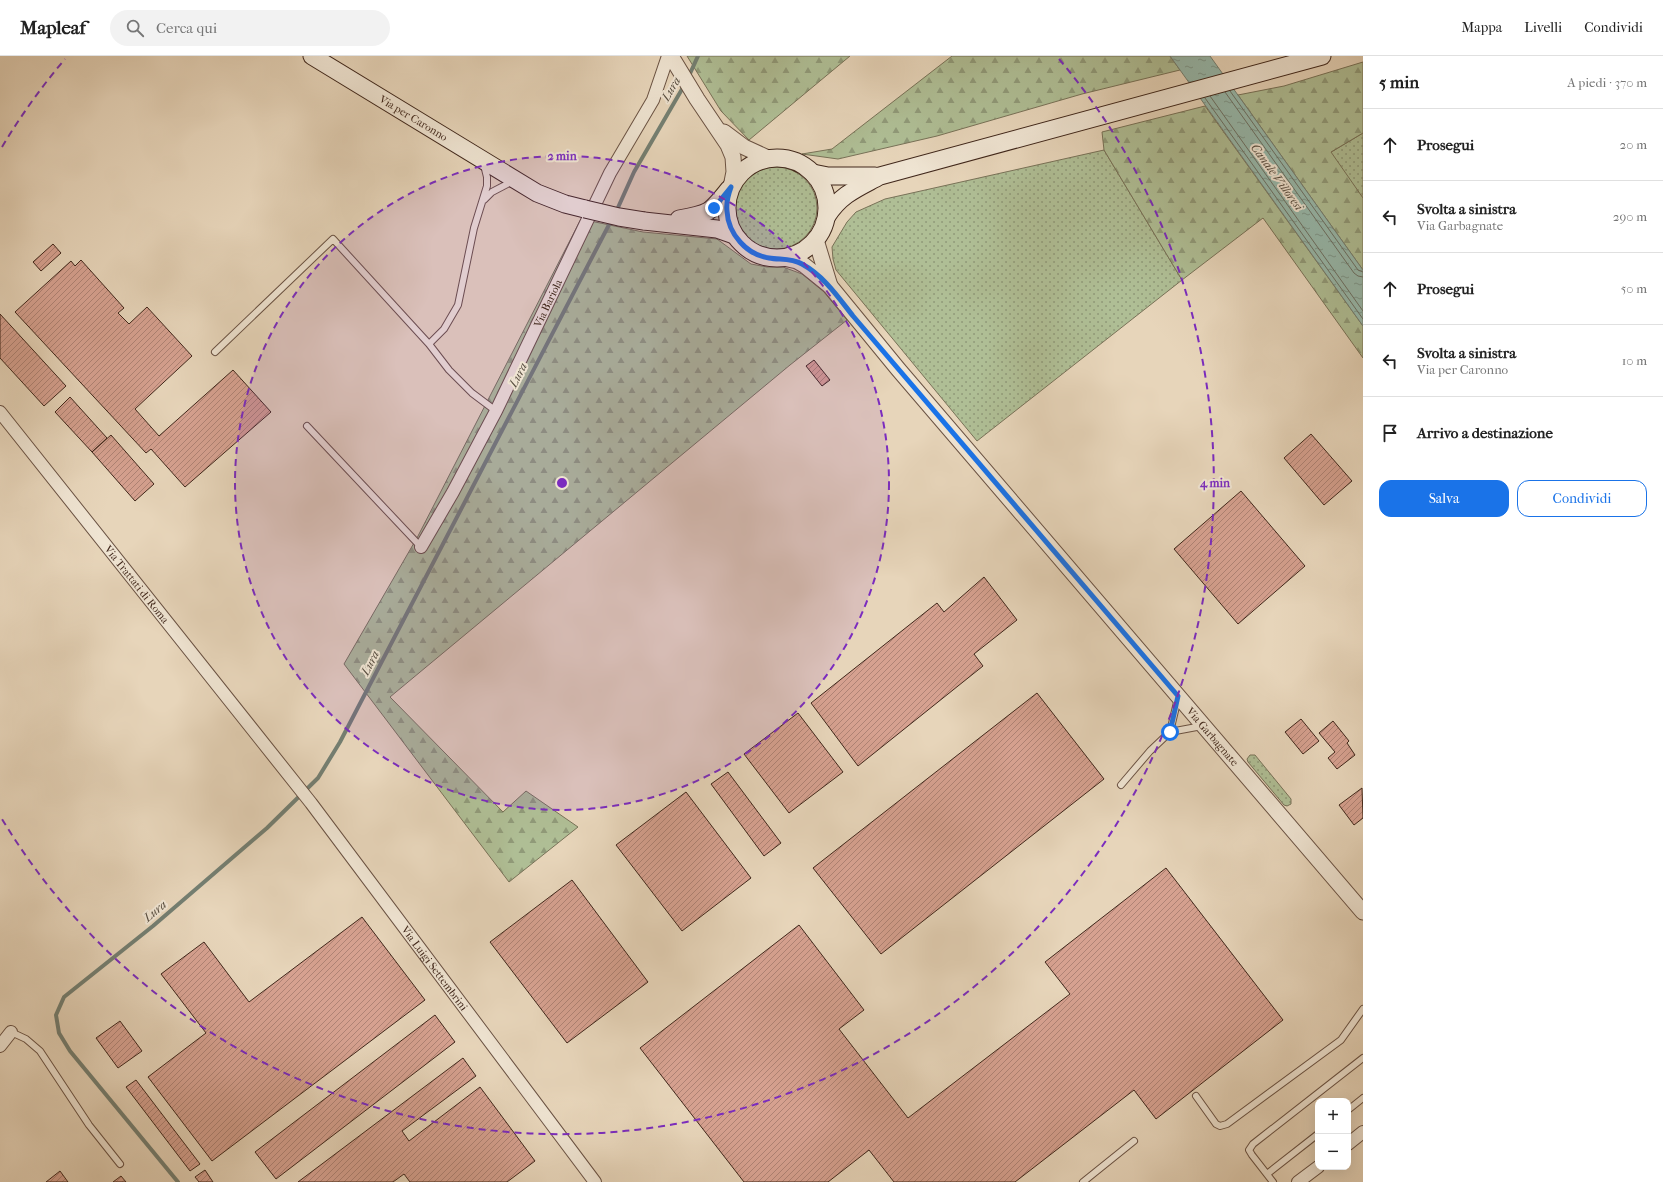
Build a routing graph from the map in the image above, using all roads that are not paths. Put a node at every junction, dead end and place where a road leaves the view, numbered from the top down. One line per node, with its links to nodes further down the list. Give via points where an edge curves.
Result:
1 (312, 56): 5 (main road, Via per Caronno)
2 (669, 56): 4 (street); 20 (street, Via Bariola, via 653,100 610,173)
3 (1322, 56): 8 (main road)
4 (716, 125): 6 (street, via 744,147); 10 (street, via 733,157)
5 (481, 158): 9 (main road, Via per Caronno); 11 (lane, via 487,177)
6 (768, 158): 7 (main road, via 784,158 800,163); 10 (main road, via 746,168)
7 (813, 173): 8 (main road, via 828,176); 12 (main road, via 825,193)
8 (880, 176): 12 (main road, via 844,195)
9 (516, 180): 11 (lane, via 492,192); 13 (main road, Via per Caronno, bridge, via 537,193 565,204 619,217)
10 (731, 187): 13 (main road, via 714,208 702,215); 14 (main road, via 727,199 727,212)
11 (483, 201): 18 (lane, via 474,228 458,305 444,329)
12 (827, 216): 15 (main road)
13 (664, 222): 14 (main road, via 717,229)
14 (734, 235): 16 (main road, via 755,254)
15 (816, 240): 16 (main road, via 796,255); 17 (street, Via Garbagnate)
16 (783, 258): 17 (street, Via Garbagnate, via 804,265)
17 (830, 286): 24 (street, Via Garbagnate)
18 (429, 344): 19 (lane, via 332,239); 20 (lane, via 449,370)
19 (215, 352)
20 (496, 411): 23 (street, Via Bariola)
21 (0, 412): 27 (street, Via Trattati di Roma)
22 (307, 426): 23 (lane)
23 (421, 547)
24 (1178, 696): 25 (street, Via Garbagnate); 26 (lane)
25 (1204, 725): 26 (lane); 29 (street, Via Garbagnate)
26 (1170, 732): 28 (lane)
27 (274, 756): 44 (street, Via Luigi Settembrini)
28 (1121, 785)
29 (1363, 912)
30 (1363, 1009): 34 (lane, via 1341,1040 1227,1124 1216,1124)
31 (11, 1032): 32 (street); 41 (lane, via 26,1039 40,1051)
32 (0, 1046)
33 (1363, 1058): 43 (lane, via 1253,1144 1249,1150)
34 (1196, 1096)
35 (1363, 1098): 36 (lane)
36 (1351, 1108)
37 (1363, 1132): 40 (street)
38 (1315, 1136): 43 (lane)
39 (1134, 1141): 45 (lane)
40 (1351, 1142)
41 (120, 1164)
42 (1315, 1169): 47 (street)
43 (1267, 1174): 46 (lane)
44 (595, 1182)
45 (1083, 1182)
46 (1274, 1182)
47 (1298, 1182)

